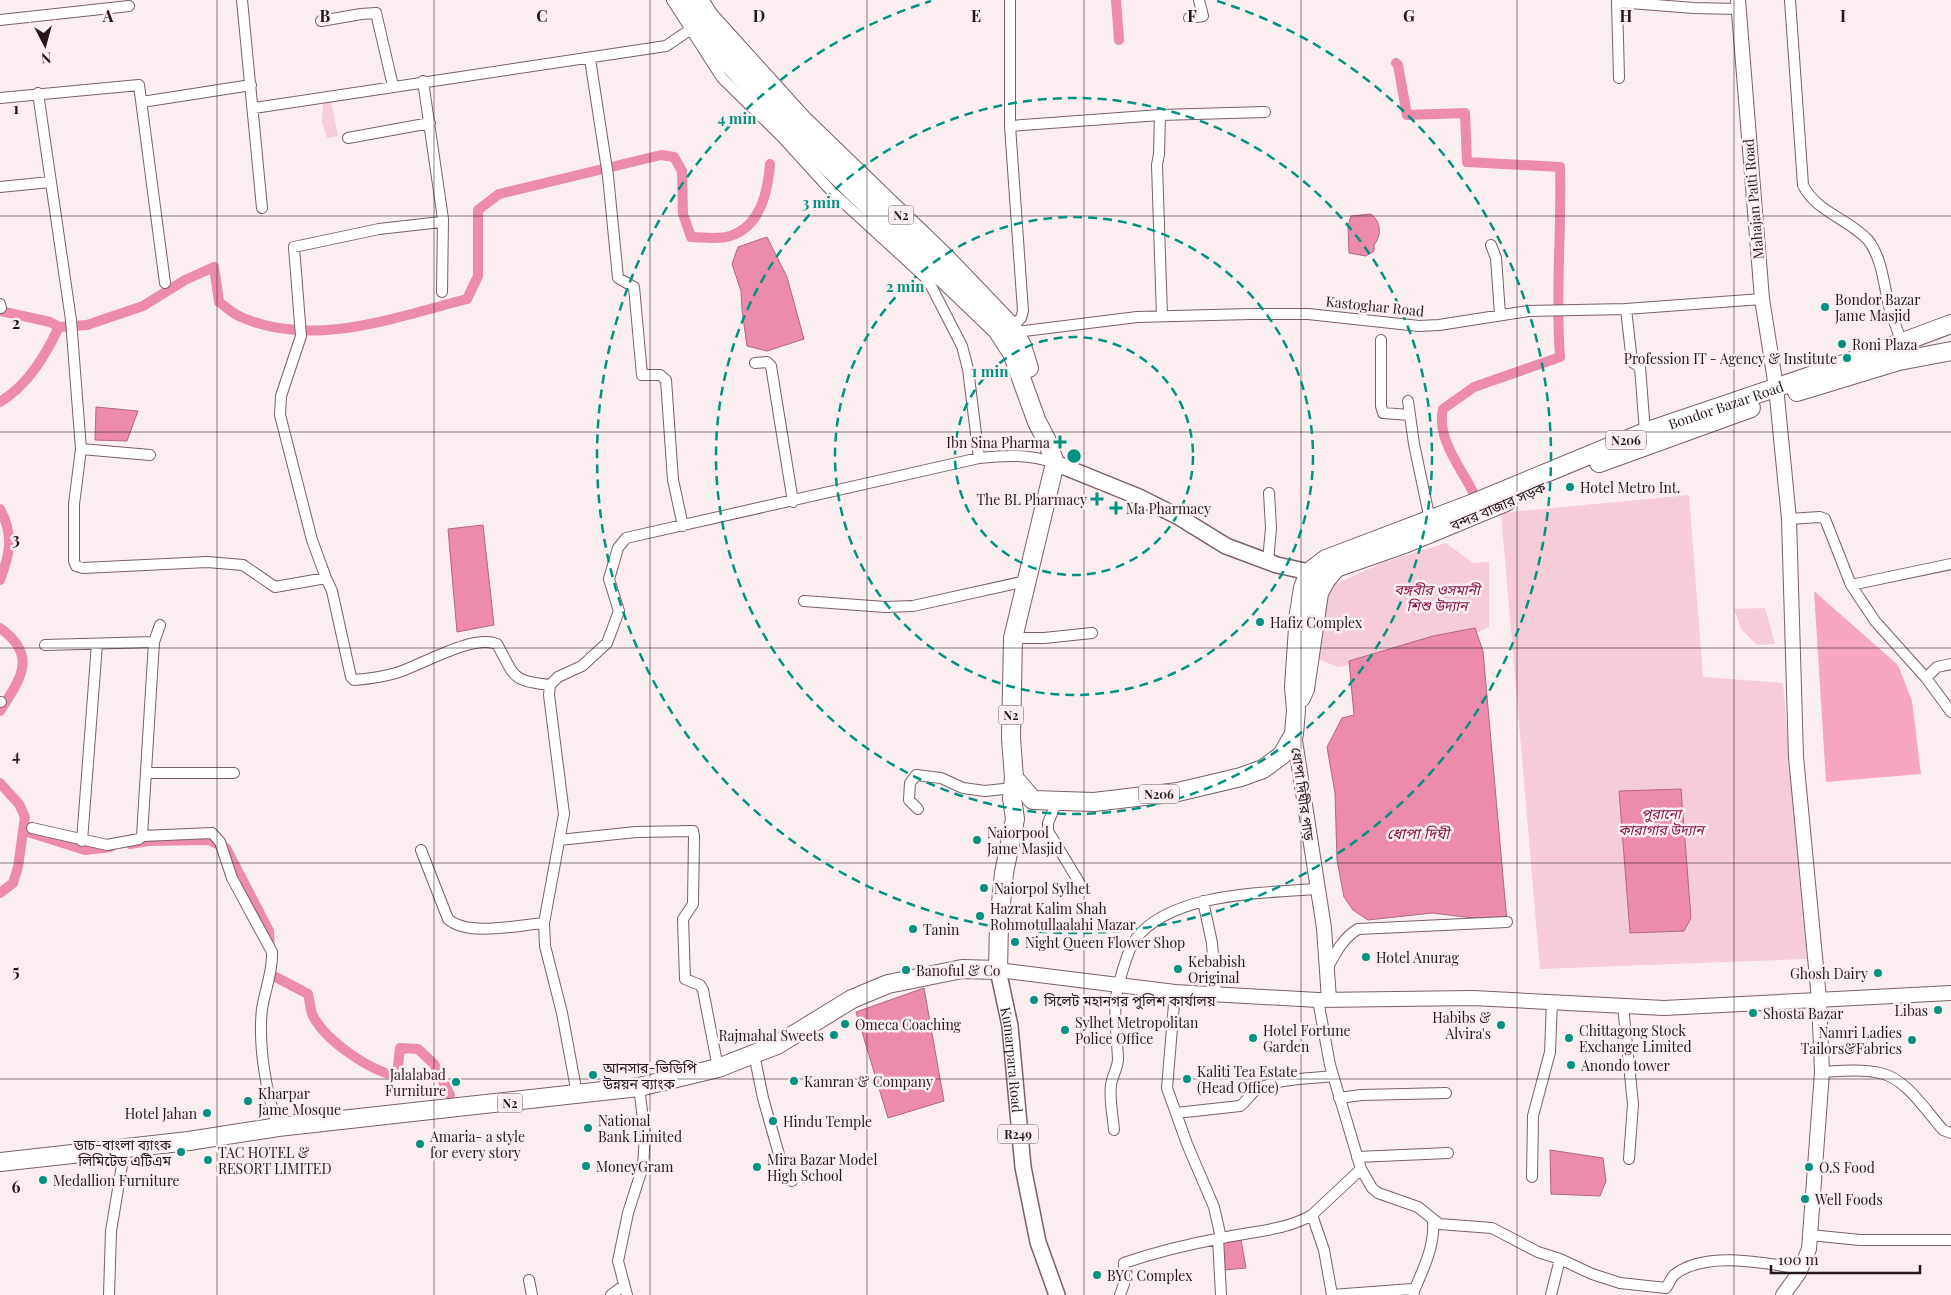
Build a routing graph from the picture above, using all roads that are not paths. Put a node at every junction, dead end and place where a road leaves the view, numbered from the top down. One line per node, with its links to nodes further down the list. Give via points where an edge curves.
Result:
1 (242, 0): 17 (street)
2 (672, 0): 13 (street)
3 (683, 0): 13 (highway, N2)
4 (699, 0): 13 (highway, N2)
5 (1010, 0): 26 (street)
6 (1199, 0): 10 (street, via 1202,16)
7 (1790, 0): 42 (street, via 1803,185 1818,204 1868,241 1880,263)
8 (1738, 4): 15 (street, via 1694,8 1617,2); 35 (main road, Mahajan Patti Road)
9 (130, 6): 11 (street)
10 (1189, 18)
11 (0, 20)
12 (321, 21): 18 (street, via 376,14)
13 (698, 24): 14 (street, via 666,46); 40 (highway, N2, via 803,120 947,259); 49 (highway, N2, via 712,46 799,138 996,330 1012,353); 52 (street, via 722,78 782,136 832,192 928,280 964,353)
14 (590, 59): 16 (street); 58 (street, via 608,176 618,278 634,287 642,375 660,375 666,380 673,480)
15 (1619, 78)
16 (423, 81): 18 (street); 25 (street)
17 (251, 85): 21 (street); 22 (street)
18 (393, 86): 22 (street)
19 (38, 92): 20 (street); 21 (street, via 137,84); 28 (street)
20 (0, 98)
21 (142, 102): 33 (street)
22 (254, 108): 30 (street)
23 (1265, 112): 24 (street)
24 (1160, 115): 26 (street); 38 (street, via 1157,165)
25 (430, 123): 27 (street); 31 (street)
26 (1010, 126): 40 (street, via 1023,311)
27 (348, 138)
28 (50, 182): 29 (street); 50 (street, via 71,320)
29 (0, 188)
30 (262, 208)
31 (441, 222): 34 (street); 62 (street, via 396,226 294,246 301,336 281,396 280,415 312,540)
32 (1491, 245): 37 (street, via 1496,258)
33 (165, 283)
34 (442, 292)
35 (1762, 299): 36 (street, Kastoghar Road); 45 (main road, Mahajan Patti Road)
36 (1626, 309): 37 (street, Kastoghar Road); 48 (street, via 1632,362 1640,367)
37 (1500, 314): 38 (street, Kastoghar Road, via 1457,323 1419,326 1308,314)
38 (1162, 316): 40 (street, Kastoghar Road)
39 (1951, 324): 42 (highway, Bondor Bazar Road / N206)
40 (1014, 329): 49 (highway, N2, via 1042,411)
41 (1381, 340): 47 (street, via 1383,413)
42 (1902, 343): 45 (highway, Bondor Bazar Road / N206)
43 (1951, 351): 45 (highway, বন্দর বাজার সড়ক / N206)
44 (755, 363): 55 (street, via 767,362 771,366)
45 (1777, 392): 48 (highway, Bondor Bazar Road / N206); 56 (main road, Mahajan Patti Road); 65 (highway, বন্দর বাজার সড়ক / N206, via 1595,464 1441,530 1336,568)
46 (1408, 401): 47 (street)
47 (1410, 415): 57 (street)
48 (1645, 432): 57 (highway, Bondor Bazar Road / N206)
49 (1047, 441): 53 (highway, N2)
50 (81, 449): 51 (street); 62 (street, via 74,504 76,566 207,562 243,565 276,588)
51 (150, 455)
52 (979, 458): 53 (street, via 1015,455); 55 (street)
53 (1054, 463): 59 (main road, বন্দর বাজার সড়ক, via 1139,497 1226,546); 63 (highway, N2)
54 (1269, 493): 59 (street)
55 (793, 502): 58 (street)
56 (1789, 519): 64 (street, via 1820,517 1825,520); 101 (main road, Mahajan Patti Road, via 1796,757)
57 (1430, 520): 65 (highway, Bondor Bazar Road / N206, via 1326,559)
58 (683, 526): 75 (street, via 626,538 621,543 610,579 619,611 607,644 582,666 558,677)
59 (1268, 561): 61 (main road, বন্দর বাজার সড়ক)
60 (1951, 564): 64 (street)
61 (1287, 567): 65 (main road, বন্দর বাজার সড়ক); 65 (main road, via 1295,579)
62 (326, 578): 75 (street, via 354,680 396,673 468,645 490,641 498,644 515,677 529,683)
63 (1026, 581): 66 (street, via 913,606 885,608); 69 (highway, N2)
64 (1850, 585): 74 (street, via 1875,621)
65 (1308, 587): 77 (highway, ধোপা দিঘীর পাড় / N206, via 1294,687)
66 (804, 601)
67 (160, 625): 70 (street)
68 (1092, 633): 69 (street)
69 (1013, 638): 80 (highway, N2, via 1010,738)
70 (154, 642): 71 (street); 78 (street)
71 (97, 644): 72 (street); 88 (street)
72 (45, 645)
73 (1951, 664): 74 (street, via 1937,668)
74 (1926, 678): 76 (street)
75 (550, 685): 87 (street, via 564,814)
76 (1951, 712)
77 (1294, 734): 82 (highway, N206, via 1282,755 1263,769 1241,777 1178,792 1094,802); 91 (main road, ধোপা দিঘীর পাড়)
78 (147, 773): 79 (street); 86 (street)
79 (234, 773)
80 (1013, 783): 81 (highway); 83 (street, via 985,792 964,788 941,778 916,775 910,782 909,800); 84 (highway, N2)
81 (1033, 800): 82 (highway, N206); 84 (highway)
82 (1058, 801): 90 (street, via 1048,823 1048,831)
83 (918, 809)
84 (1015, 819): 96 (highway, N2, via 1004,873)
85 (32, 828): 88 (street)
86 (142, 836): 88 (street, via 108,845); 114 (street, via 212,833 220,842 232,878 272,952 262,1009 262,1030 267,1086)
87 (559, 840): 94 (street); 106 (street, via 636,832 693,831 693,904 683,919 682,958 685,979 700,985 703,990)
88 (82, 841)
89 (421, 850): 94 (street, via 448,919 455,926 472,929)
90 (1082, 887)
91 (1316, 888): 92 (street); 95 (main road, ধোপা দিঘীর পাড়)
92 (1203, 901): 97 (street, via 1166,913 1142,932 1133,942); 100 (street, via 1212,943)
93 (1507, 922): 95 (street, via 1358,929 1339,946)
94 (544, 923): 111 (street, via 545,946)
95 (1328, 967): 102 (main road, ধোপা দিঘীর পাড়)
96 (998, 970): 97 (main road); 105 (highway, N2, via 962,969 888,984 852,999 777,1045); 138 (main road, Kumarpara Road / R249, via 1010,1026 1022,1166 1038,1242)
97 (1118, 984): 98 (main road); 115 (street, via 1118,1062 1111,1085)
98 (1175, 992): 100 (main road); 113 (street, via 1168,1088)
99 (1951, 993): 101 (main road)
100 (1216, 994): 102 (main road)
101 (1819, 999): 104 (main road, via 1703,1007); 107 (main road, Mahajan Patti Road)
102 (1324, 1000): 103 (main road, via 1473,998); 108 (street)
103 (1552, 1001): 104 (main road); 123 (street, via 1550,1052 1533,1116)
104 (1623, 1006): 120 (street, via 1633,1104)
105 (754, 1054): 106 (highway, N2); 124 (street, via 778,1151)
106 (718, 1068): 109 (highway, N2)
107 (1822, 1072): 116 (street, via 1858,1070 1882,1073 1903,1085 1943,1130); 127 (main road, Mahajan Patti Road)
108 (1333, 1076): 112 (street); 113 (street, via 1259,1088 1240,1106)
109 (639, 1087): 111 (highway, N2); 133 (street, via 645,1135 643,1166 628,1213 618,1261)
110 (1446, 1093): 112 (street)
111 (577, 1094): 114 (highway, N2)
112 (1339, 1098): 119 (street)
113 (1176, 1113): 128 (street, via 1214,1207)
114 (278, 1127): 117 (highway, N2)
115 (1114, 1130)
116 (1951, 1133)
117 (125, 1147): 121 (highway, N2); 135 (street, via 111,1232)
118 (1448, 1153): 119 (street)
119 (1357, 1157): 122 (street)
120 (1628, 1159)
121 (0, 1162)
122 (1361, 1169): 125 (street); 126 (street, via 1378,1193 1418,1207)
123 (1532, 1177)
124 (792, 1182)
125 (1312, 1215): 128 (street, via 1278,1229); 134 (street, via 1324,1250 1332,1295)
126 (1433, 1220): 130 (street, via 1439,1224 1492,1228 1538,1252); 134 (street, via 1431,1250)
127 (1810, 1235): 129 (street, via 1870,1240); 131 (main road, Mahajan Patti Road, via 1809,1249)
128 (1220, 1238): 139 (street, via 1162,1250 1124,1263 1124,1284); 140 (street)
129 (1951, 1240)
130 (1560, 1259): 131 (street, via 1620,1283 1652,1288 1666,1288 1673,1275 1721,1259 1759,1261); 141 (street)
131 (1801, 1269): 142 (main road, Mahajan Patti Road)
132 (529, 1280): 136 (street)
133 (625, 1291): 137 (street)
134 (1414, 1293)
135 (109, 1295)
136 (532, 1295)
137 (611, 1295)
138 (1057, 1295)
139 (1120, 1295)
140 (1221, 1295)
141 (1551, 1295)
142 (1783, 1295)

